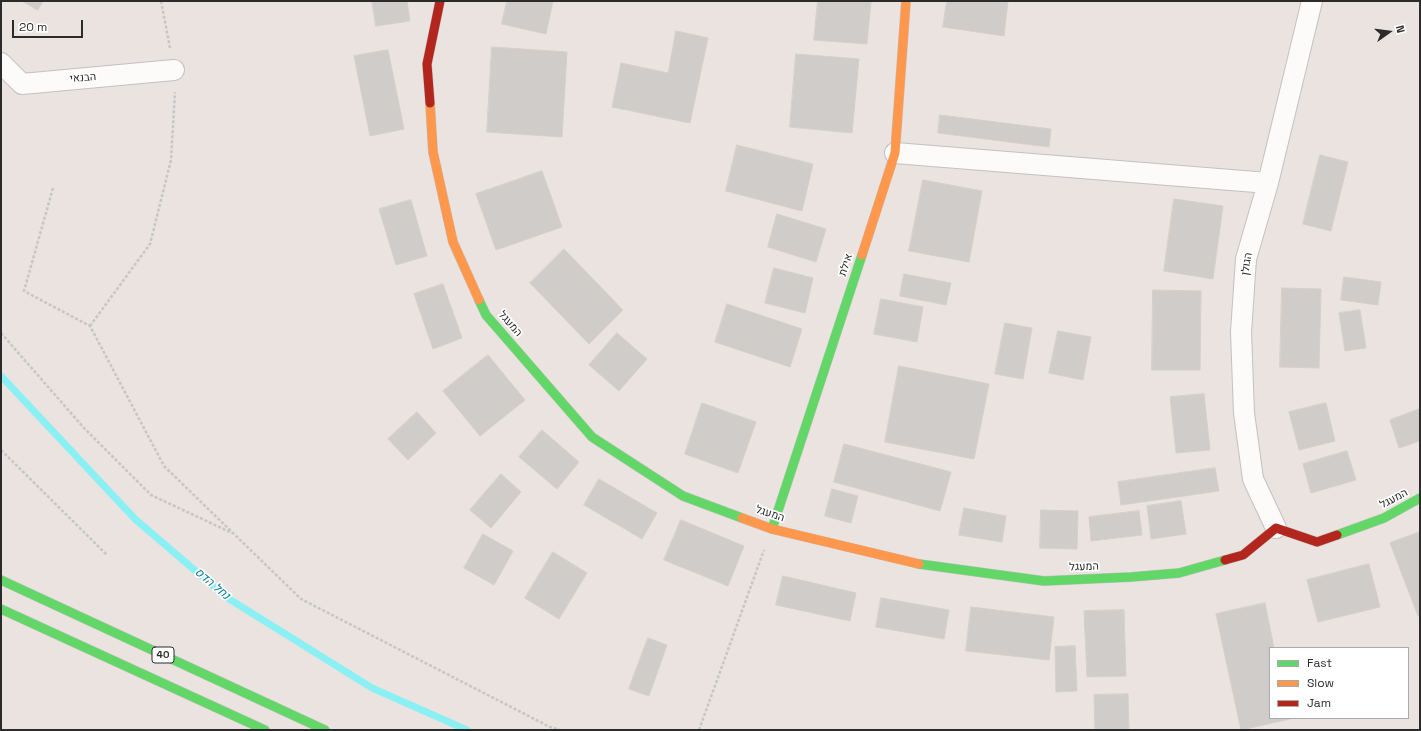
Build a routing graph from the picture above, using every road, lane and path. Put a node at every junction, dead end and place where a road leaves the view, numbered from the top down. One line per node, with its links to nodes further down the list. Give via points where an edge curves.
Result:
1 (161, 1): 6 (path)
2 (440, 1): 15 (main road, המעגל, via 427,64 433,152 453,242 486,314 592,437 683,496)
3 (906, 1): 7 (main road, אילת)
4 (1312, 1): 8 (street, הגולן)
5 (1, 63): 6 (street, הבנאי, via 22,84)
6 (174, 70): 10 (path, via 176,81 171,160 150,244)
7 (895, 153): 8 (street); 15 (main road, אילת)
8 (1268, 183): 14 (street, הגולן, via 1246,259 1241,332 1244,413 1253,479)
9 (53, 188): 10 (path, via 24,291)
10 (90, 326): 16 (path, via 164,466)
11 (1, 333): 16 (path, via 84,428 151,495)
12 (1, 450): 17 (path)
13 (1420, 498): 14 (main road, המעגל, via 1384,518 1317,542)
14 (1276, 528): 15 (main road, המעגל, via 1243,555 1179,573 1044,581 924,565)
15 (772, 529): 23 (path)
16 (234, 534): 22 (path, via 300,599)
17 (107, 555)
18 (1, 580): 21 (main road, 40)
19 (1, 609): 20 (main road, 40)
20 (265, 730)
21 (325, 730)
22 (560, 730)
23 (699, 730)

